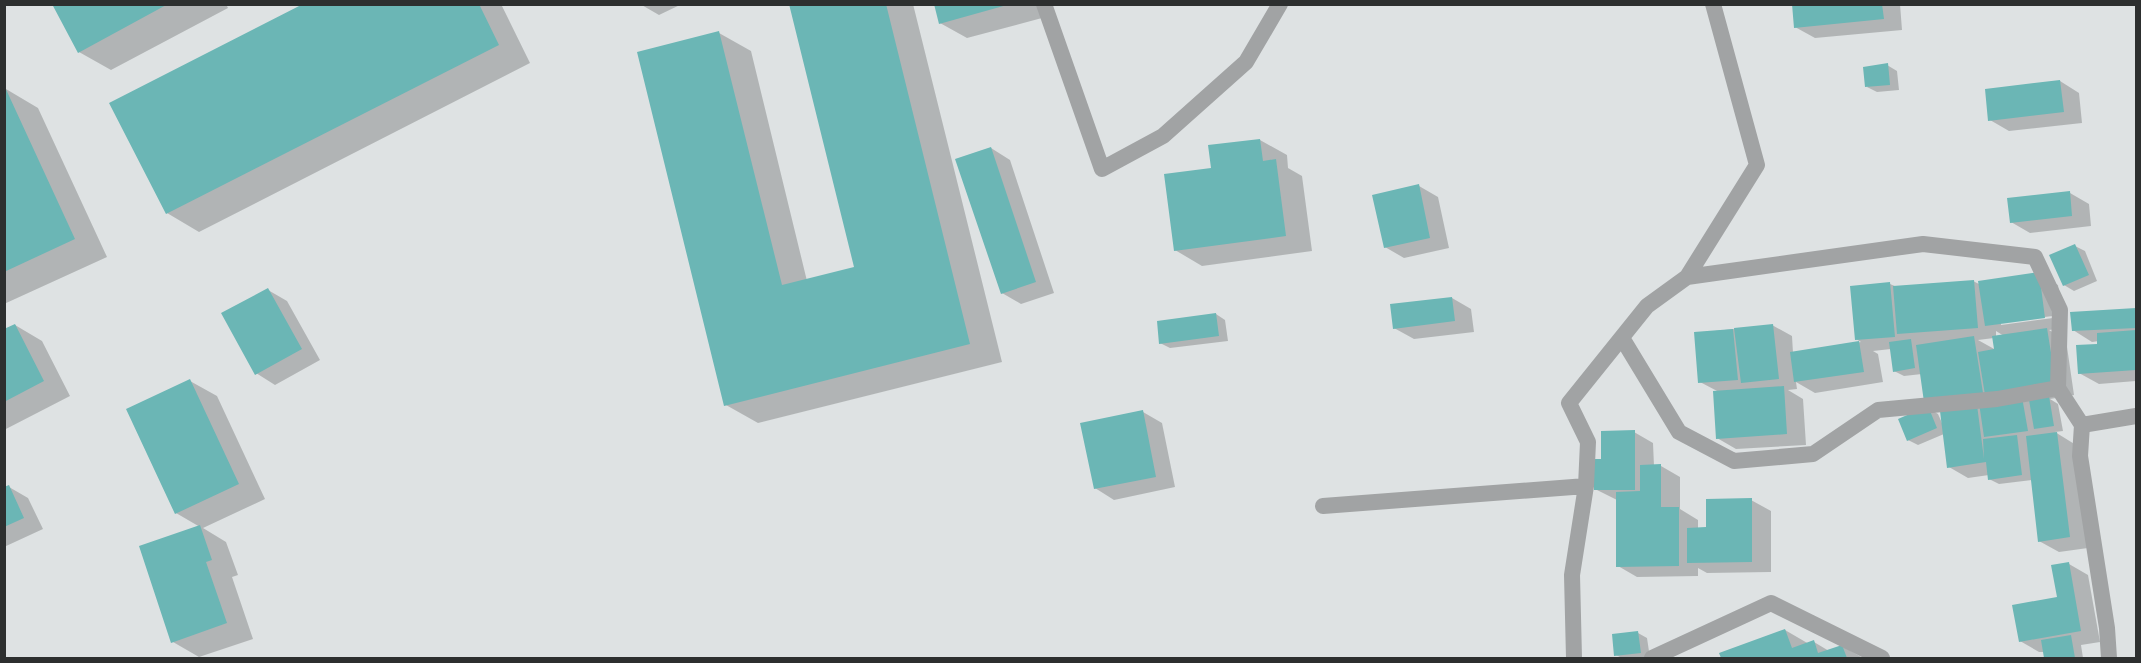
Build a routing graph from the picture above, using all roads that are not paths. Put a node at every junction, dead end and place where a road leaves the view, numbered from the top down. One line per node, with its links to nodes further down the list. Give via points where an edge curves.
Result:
1 (1044, 4): 2 (street, via 1102,170 1163,136 1246,62)
2 (1280, 4)
3 (1713, 4): 4 (street, via 1757,165)
4 (1687, 277): 5 (street, via 1647,306); 6 (street, via 1923,244 2035,257 2060,310)
5 (1622, 338): 6 (street, via 1679,432 1734,461 1814,454 1878,410 1997,399); 9 (street, via 1569,404 1588,442)
6 (2058, 388): 8 (street)
7 (2136, 416): 8 (street)
8 (2082, 425): 14 (street, via 2079,456 2108,628)
9 (1586, 486): 10 (street); 11 (street, via 1572,575)
10 (1323, 506)
11 (1574, 658)
12 (1652, 658): 13 (street, via 1771,603)
13 (1882, 658)
14 (2109, 658)

